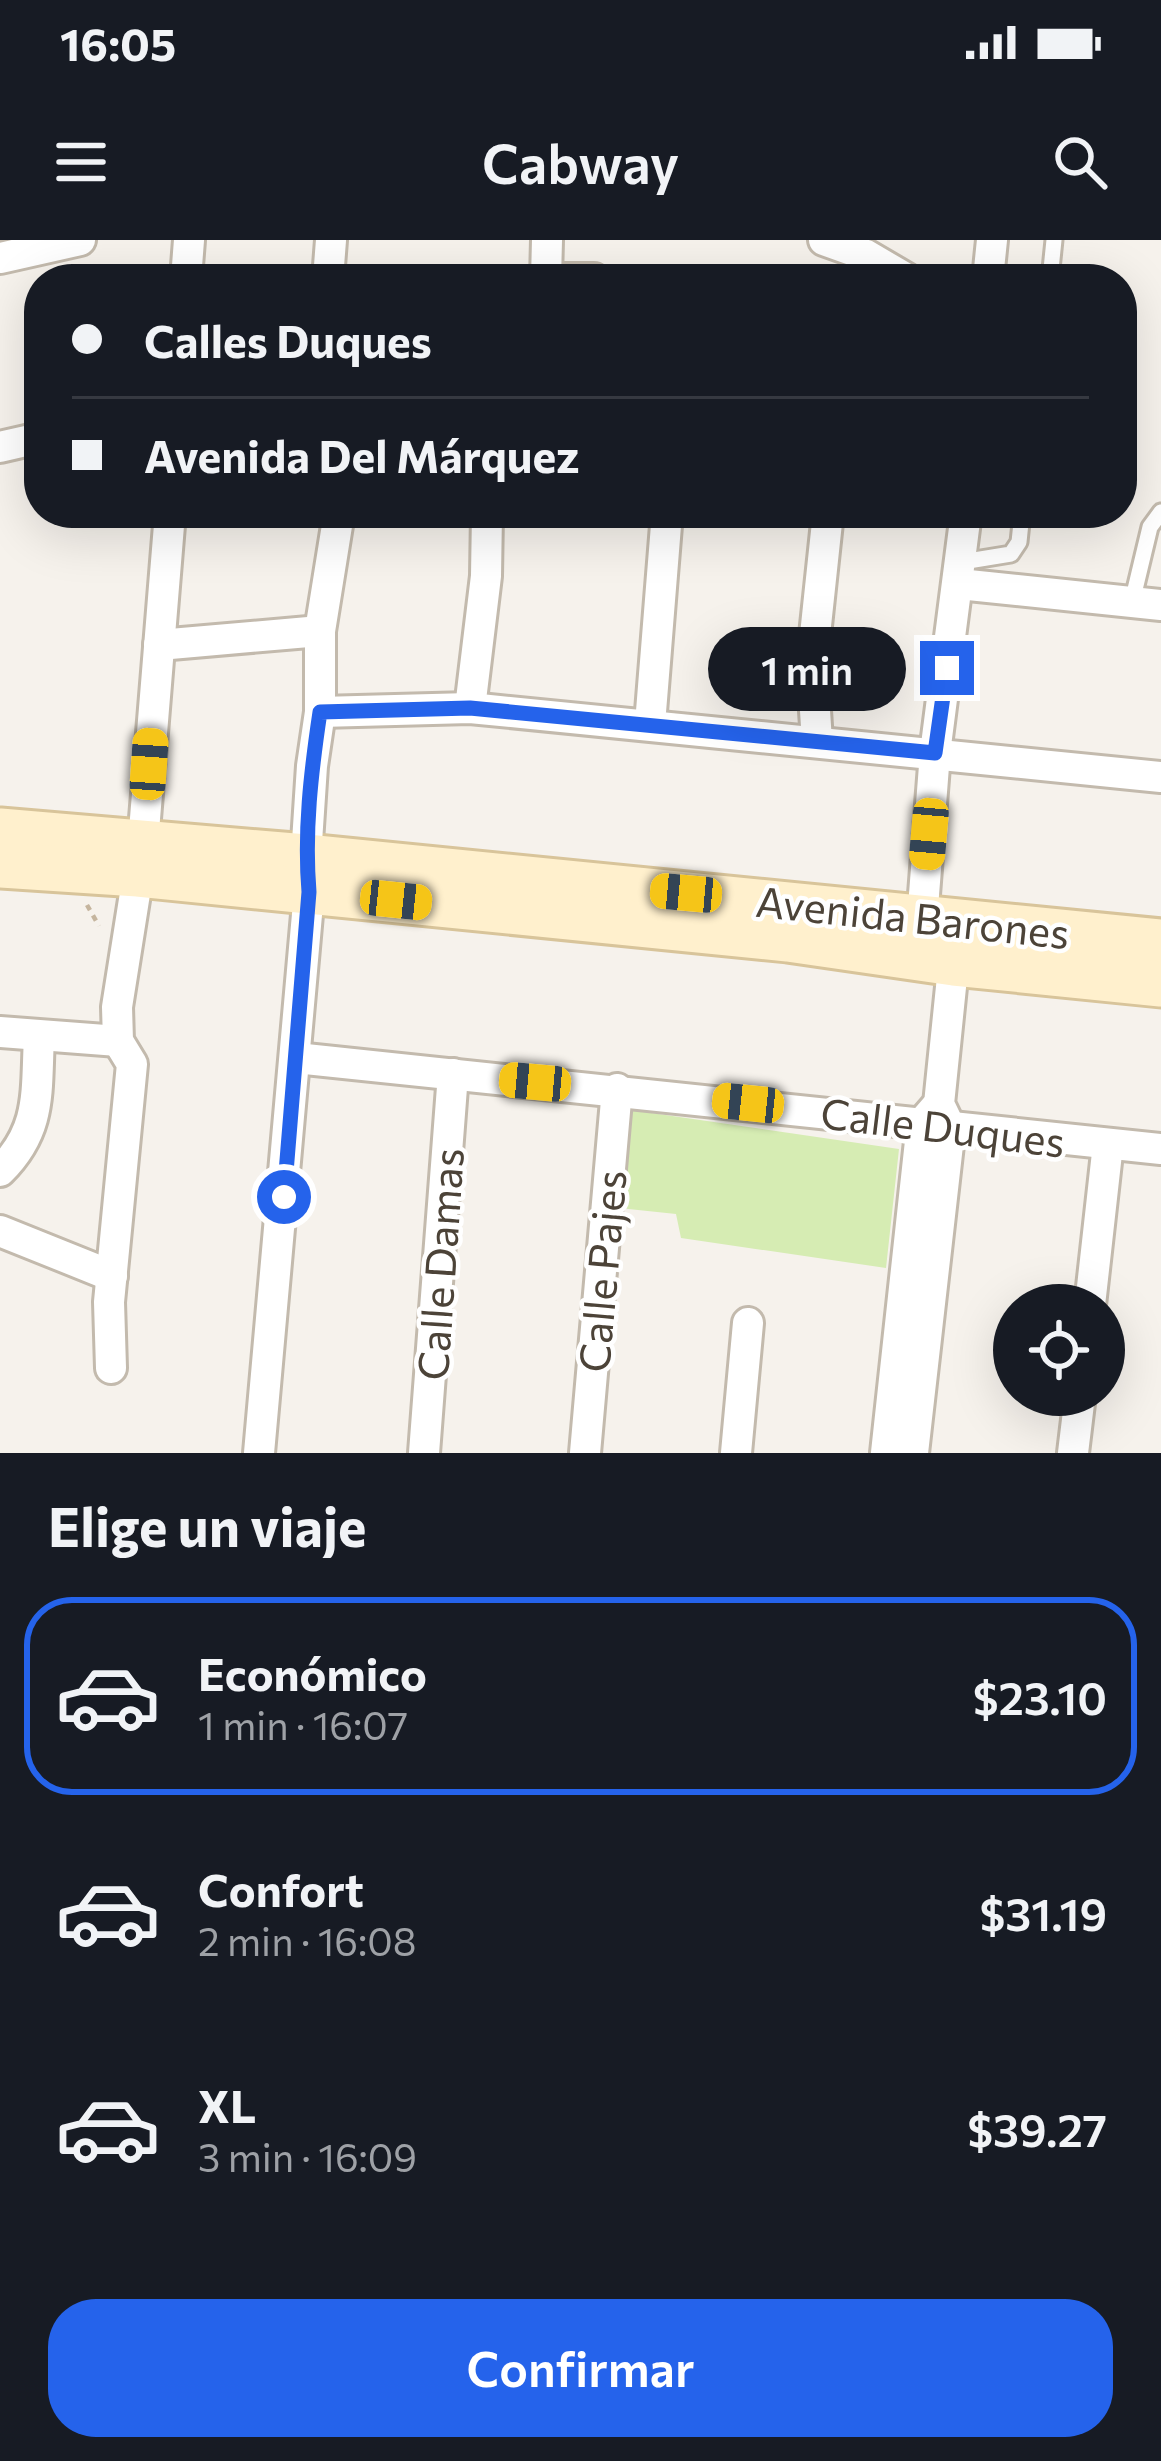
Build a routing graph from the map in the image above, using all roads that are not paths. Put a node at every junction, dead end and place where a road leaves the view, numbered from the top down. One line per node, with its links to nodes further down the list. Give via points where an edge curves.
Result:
1 (80, 240): 3 (street)
2 (824, 240): 4 (street)
3 (0, 258)
4 (859, 264)
5 (1161, 512): 14 (lane, via 1150,527)
6 (169, 528): 16 (street)
7 (337, 528): 15 (street)
8 (487, 528): 17 (street)
9 (666, 528): 19 (street)
10 (826, 528): 20 (street, via 812,663)
11 (965, 528): 13 (street)
12 (1020, 528): 13 (lane, via 1011,554)
13 (961, 573): 14 (street); 21 (street)
14 (1146, 604)
15 (320, 631): 16 (street); 18 (street)
16 (158, 645): 24 (street)
17 (470, 708): 18 (street); 19 (street)
18 (320, 712): 26 (street)
19 (650, 724): 20 (street)
20 (817, 742): 21 (street)
21 (935, 753): 22 (street); 27 (street)
22 (1161, 777)
23 (0, 831): 24 (main road)
24 (141, 858): 25 (main road, via 65,869); 26 (main road, Avenida Barones); 32 (street)
25 (0, 865)
26 (308, 874): 27 (main road, Avenida Barones); 33 (street)
27 (938, 939): 28 (main road, Avenida Barones); 29 (main road, Avenida Barones); 36 (street)
28 (1161, 941)
29 (1161, 984)
30 (0, 1032): 31 (street)
31 (39, 1037): 32 (street); 39 (street, via 35,1118)
32 (118, 1041): 41 (street, via 133,1064)
33 (296, 1058): 34 (street, Calle Duques); 46 (street)
34 (453, 1075): 35 (street, Calle Duques); 47 (street, Calle Damas)
35 (616, 1089): 36 (street, Calle Duques); 48 (street, Calle Pajes)
36 (937, 1118): 37 (street, Calle Duques); 50 (street); 51 (street)
37 (1108, 1144): 38 (street, Calle Duques); 42 (street)
38 (1161, 1149)
39 (0, 1171)
40 (0, 1231): 41 (street)
41 (112, 1276): 44 (street)
42 (1092, 1284)
43 (748, 1323): 49 (street)
44 (111, 1367)
45 (1077, 1416): 52 (street)
46 (259, 1453)
47 (424, 1453)
48 (585, 1453)
49 (736, 1453)
50 (886, 1453)
51 (913, 1453)
52 (1073, 1453)

